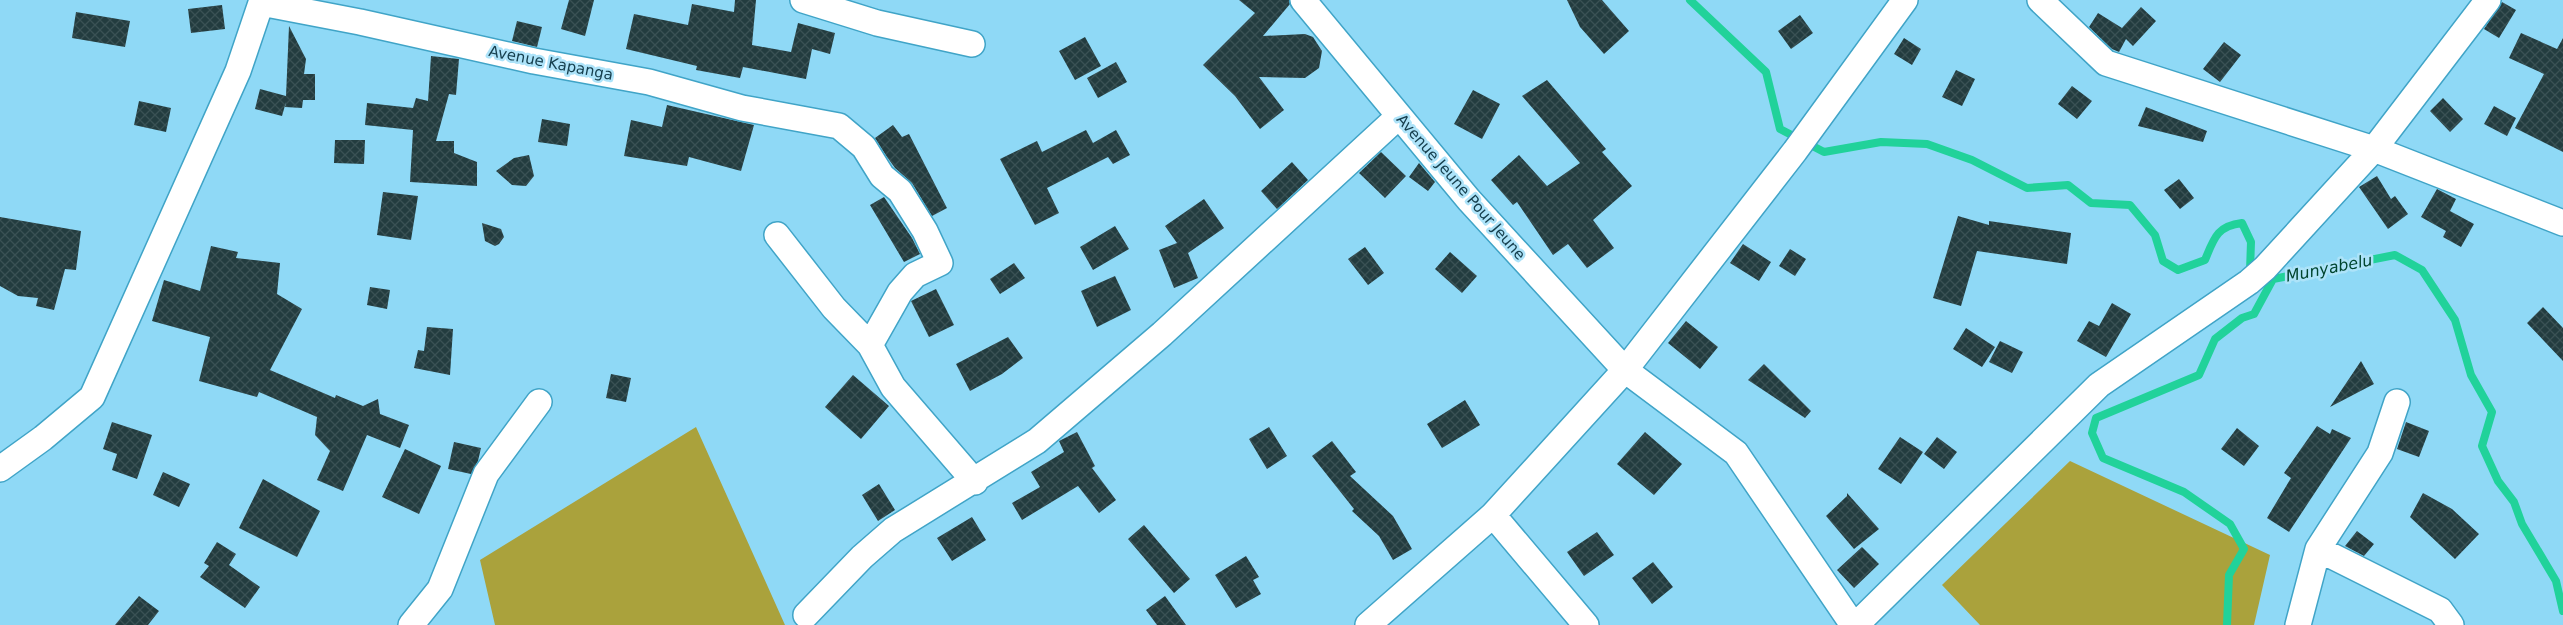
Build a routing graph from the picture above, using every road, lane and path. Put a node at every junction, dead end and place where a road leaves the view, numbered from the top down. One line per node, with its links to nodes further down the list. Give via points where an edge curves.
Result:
1 (803, 0): 7 (street, via 877,23)
2 (1303, 0): 8 (street, Avenue Jeune Pour Jeune)
3 (1905, 0): 13 (street, via 1811,129)
4 (2040, 0): 9 (street, via 2106,63)
5 (2488, 0): 9 (street)
6 (262, 2): 12 (street, Avenue Kapanga, via 534,61 649,82 742,108 839,126 864,147 882,176 900,191 940,263 914,275 900,292); 16 (street, via 238,71 92,397)
7 (972, 44)
8 (1400, 116): 13 (street, Avenue Jeune Pour Jeune, via 1469,200); 17 (street, via 1162,334 1037,442)
9 (2374, 149): 10 (street); 24 (street, via 2257,275 2099,385)
10 (2563, 223)
11 (778, 235): 12 (street, via 834,308)
12 (870, 345): 17 (street, via 893,386)
13 (1625, 370): 18 (street); 24 (street, Avenue Jeune Pour Jeune, via 1736,453)
14 (539, 402): 21 (street, via 486,474 440,589)
15 (2398, 402): 19 (street, via 2380,453)
16 (0, 469)
17 (975, 482): 20 (street, via 893,530)
18 (1493, 515): 22 (street); 23 (street)
19 (2318, 549): 25 (street); 26 (street, via 2440,610)
20 (806, 615)
21 (412, 625)
22 (1368, 625)
23 (1586, 625)
24 (1854, 625)
25 (2298, 625)
26 (2451, 625)

